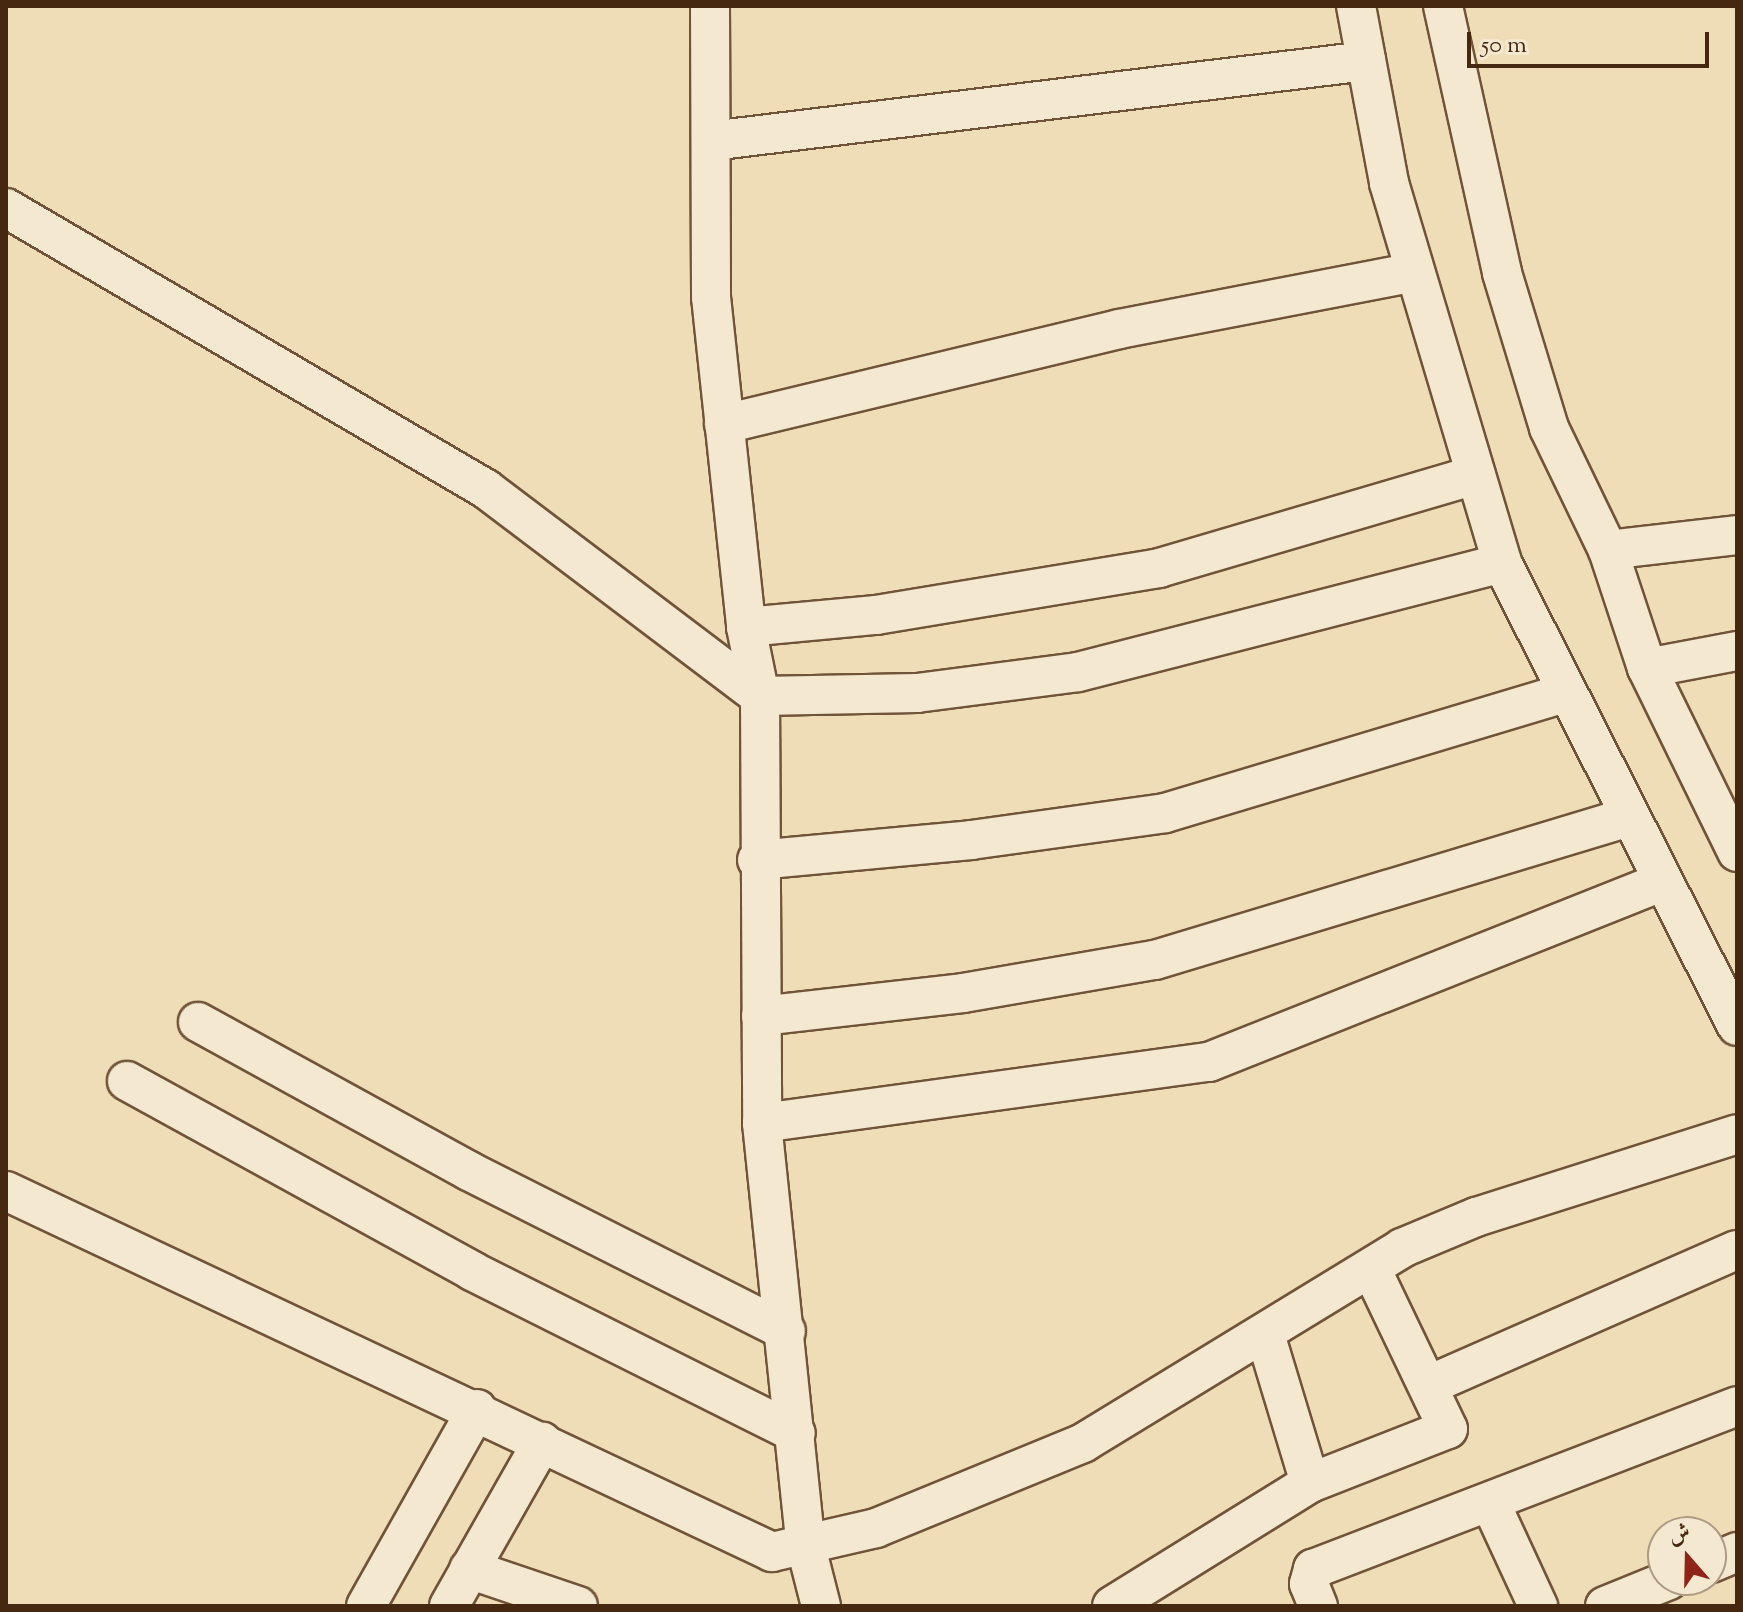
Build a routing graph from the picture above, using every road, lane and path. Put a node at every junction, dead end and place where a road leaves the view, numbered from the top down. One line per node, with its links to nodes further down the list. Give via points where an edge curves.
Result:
1 (710, 6): 5 (street)
2 (1356, 6): 4 (street)
3 (1443, 6): 11 (street, via 1515,315 1549,428)
4 (1366, 61): 5 (street); 7 (street, via 1389,183)
5 (711, 141): 8 (street, via 711,297)
6 (6, 208): 17 (street, via 486,489)
7 (1415, 272): 8 (street, via 1119,329); 9 (street)
8 (724, 424): 13 (street)
9 (1476, 475): 12 (street); 13 (street, via 1159,568 907,611)
10 (1737, 535): 11 (street)
11 (1608, 550): 15 (street)
12 (1502, 563): 16 (street); 17 (street, via 1078,672 917,693)
13 (746, 627): 17 (street)
14 (1737, 651): 15 (street)
15 (1647, 668): 18 (street)
16 (1566, 693): 19 (street); 21 (street, via 1150,816)
17 (760, 696): 21 (street)
18 (1726, 807): 20 (street)
19 (1628, 817): 22 (street); 23 (street, via 1155,960 963,993)
20 (1737, 852)
21 (757, 860): 23 (street)
22 (1662, 882): 25 (street); 27 (street, via 1209,1062)
23 (761, 1016): 27 (street)
24 (198, 1022): 32 (street, via 469,1171)
25 (1737, 1026)
26 (127, 1081): 37 (street, via 472,1271)
27 (762, 1123): 32 (street)
28 (1737, 1134): 31 (street, via 1476,1217)
29 (6, 1191): 36 (street)
30 (1737, 1250): 34 (street)
31 (1371, 1268): 33 (street); 34 (street)
32 (786, 1331): 37 (street)
33 (1265, 1334): 39 (street); 41 (street, via 1083,1443 876,1528)
34 (1429, 1385): 39 (street, via 1448,1423 1445,1433)
35 (1737, 1406): 40 (street)
36 (477, 1409): 38 (street); 44 (street)
37 (796, 1433): 41 (street)
38 (542, 1442): 41 (street, via 750,1546 772,1552); 42 (street)
39 (1310, 1483): 48 (street)
40 (1490, 1502): 49 (street, via 1313,1569 1309,1584); 50 (street)
41 (806, 1547): 47 (street)
42 (469, 1569): 45 (street); 46 (street)
43 (1647, 1589): 51 (street)
44 (366, 1606)
45 (449, 1606)
46 (578, 1606)
47 (821, 1606)
48 (1112, 1606)
49 (1318, 1606)
50 (1538, 1606)
51 (1605, 1606)

